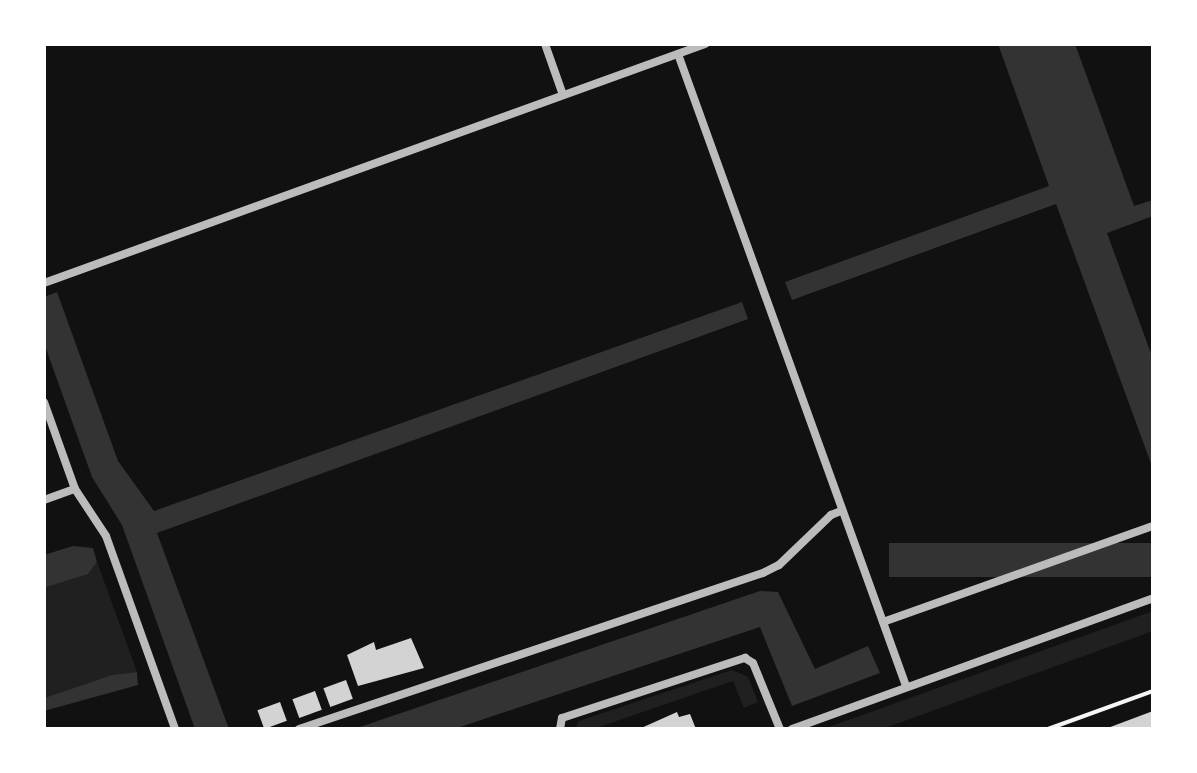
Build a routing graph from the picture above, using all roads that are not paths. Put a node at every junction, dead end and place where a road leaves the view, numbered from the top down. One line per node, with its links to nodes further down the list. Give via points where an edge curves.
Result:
1 (545, 44): 4 (street)
2 (705, 44): 3 (street)
3 (678, 54): 4 (street); 9 (street)
4 (563, 95): 5 (street)
5 (44, 283)
6 (44, 402): 7 (street)
7 (75, 489): 8 (street); 14 (street, via 106,536)
8 (44, 500)
9 (841, 511): 12 (street); 15 (street, via 763,573)
10 (1153, 526): 12 (street)
11 (1153, 598): 13 (street)
12 (883, 622): 13 (street)
13 (906, 686): 18 (street)
14 (175, 729)
15 (299, 729)
16 (560, 729): 17 (street, via 562,718 745,658 753,663)
17 (780, 729)
18 (792, 729)

